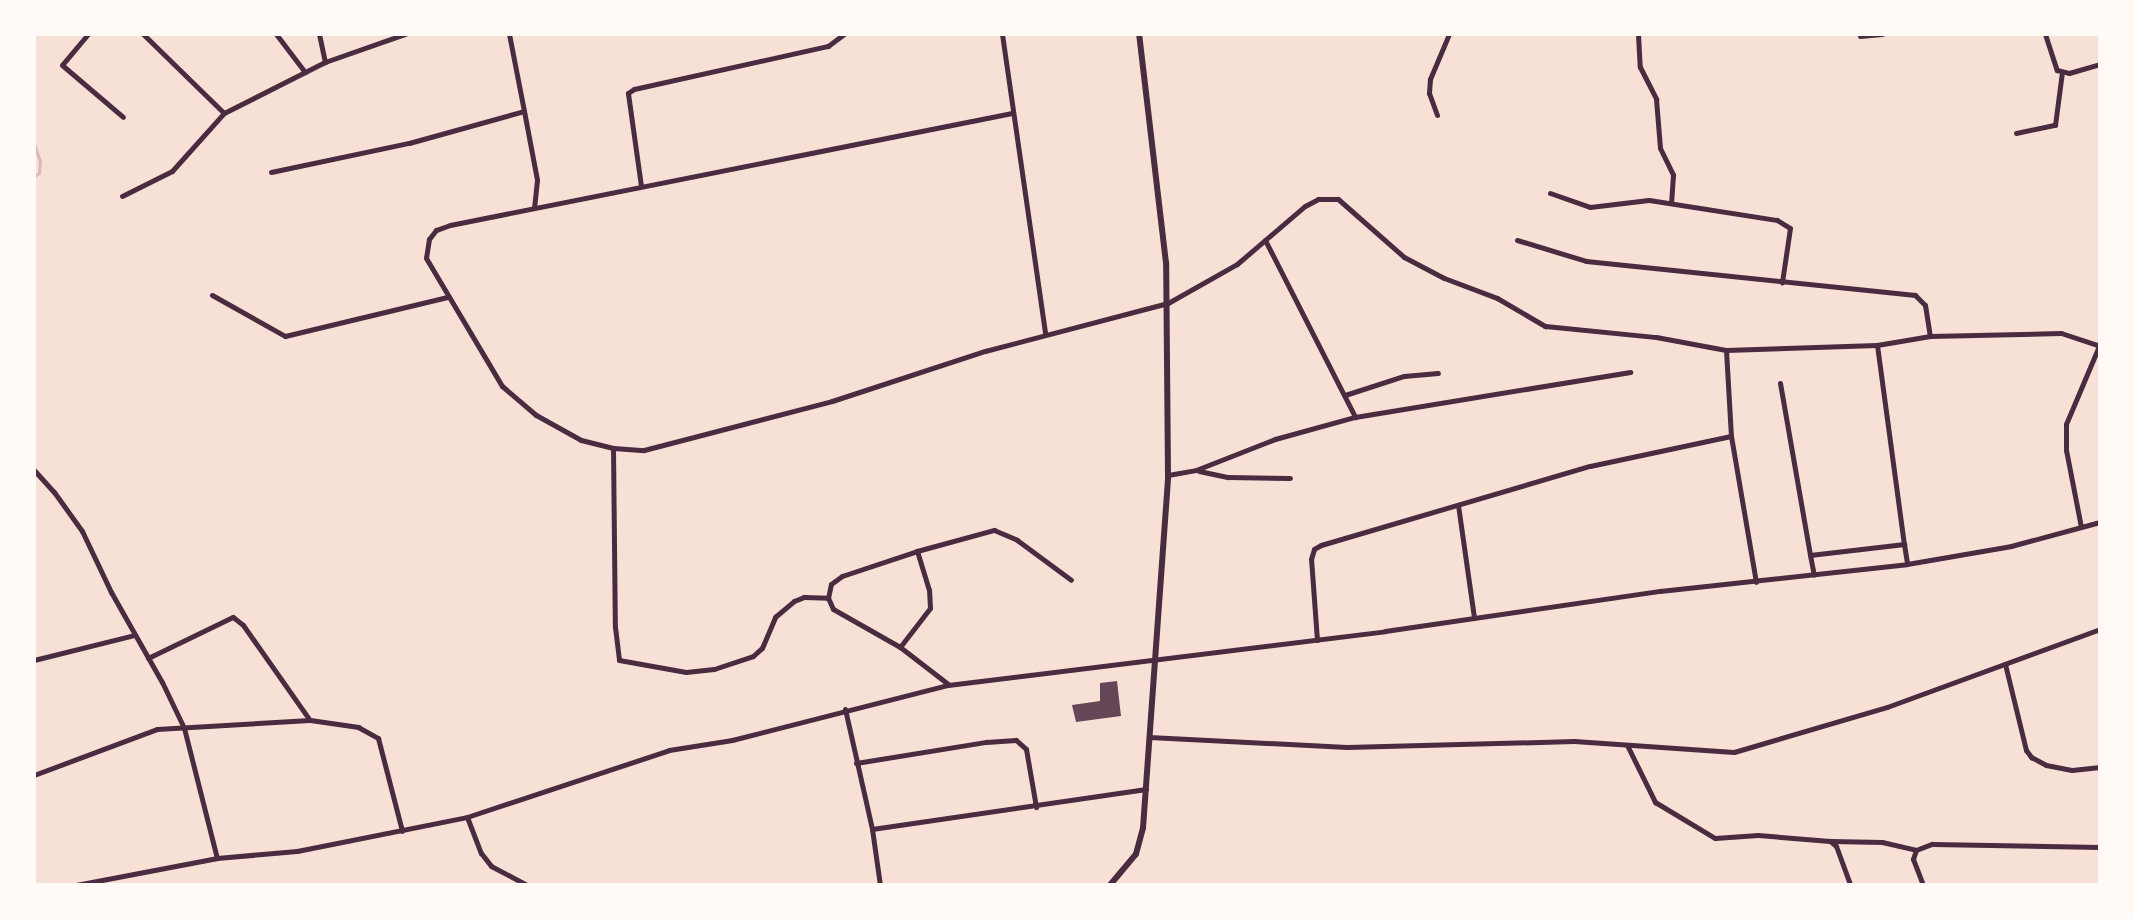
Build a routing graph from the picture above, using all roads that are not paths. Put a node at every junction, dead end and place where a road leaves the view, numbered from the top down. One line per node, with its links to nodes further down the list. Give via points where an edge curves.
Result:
1 (88, 34): 23 (street, via 62,65)
2 (143, 34): 20 (street)
3 (276, 34): 17 (street)
4 (319, 34): 15 (street)
5 (405, 34): 15 (street)
6 (509, 34): 19 (street)
7 (844, 34): 26 (street, via 828,46 628,93)
8 (1002, 34): 21 (street)
9 (1139, 34): 36 (street)
10 (1449, 34): 22 (street, via 1430,79)
11 (1638, 34): 29 (street, via 1640,67 1656,99 1660,148 1673,175)
12 (1882, 34): 14 (street)
13 (2045, 34): 18 (street, via 2053,66)
14 (1860, 36)
15 (325, 62): 17 (street)
16 (2100, 64): 18 (street)
17 (305, 72): 20 (street)
18 (2062, 72): 24 (street, via 2055,125)
19 (524, 111): 25 (street, via 409,143); 30 (street, via 537,180)
20 (224, 113): 28 (street, via 172,171)
21 (1012, 113): 26 (street); 37 (street)
22 (1437, 115)
23 (123, 117)
24 (2016, 133)
25 (271, 172)
26 (641, 186): 30 (street)
27 (1550, 193): 29 (street, via 1590,207 1649,200)
28 (122, 196)
29 (1671, 203): 33 (street, via 1787,224)
30 (534, 208): 35 (street, via 436,230 426,258)
31 (1265, 240): 36 (street, via 1237,264); 41 (street, via 1305,206 1318,199 1338,199 1404,257 1497,298 1545,326); 45 (street)
32 (1517, 240): 33 (street, via 1586,261)
33 (1782, 282): 38 (street, via 1915,295 1925,305)
34 (212, 295): 35 (street, via 285,336)
35 (447, 297): 48 (street, via 502,386 536,415 581,440)
36 (1168, 303): 37 (street); 51 (street)
37 (1045, 334): 48 (street, via 673,445)
38 (1930, 336): 39 (street); 40 (street, via 2061,333)
39 (1877, 345): 41 (street); 56 (street)
40 (2100, 346): 55 (street, via 2066,424)
41 (1726, 350): 47 (street)
42 (1630, 372): 46 (street)
43 (1438, 373): 45 (street, via 1404,376)
44 (1780, 383): 58 (street)
45 (1345, 395): 46 (street)
46 (1355, 417): 50 (street, via 1275,439)
47 (1731, 436): 53 (street, via 1590,466); 62 (street)
48 (613, 448): 63 (street, via 619,660 686,672 714,669 753,656 775,617 794,601)
49 (34, 470): 66 (street, via 82,531)
50 (1196, 470): 51 (street); 52 (street, via 1228,477)
51 (1168, 475): 71 (street)
52 (1290, 478)
53 (1458, 505): 64 (street); 67 (street, via 1314,549)
54 (2100, 522): 55 (street)
55 (2081, 527): 59 (street, via 2011,546)
56 (1904, 544): 58 (street); 59 (street)
57 (917, 551): 61 (street, via 994,530 1017,540); 63 (street, via 842,576 831,584); 68 (street, via 930,608)
58 (1810, 555): 60 (street)
59 (1907, 564): 60 (street)
60 (1814, 575): 62 (street)
61 (1071, 580)
62 (1756, 582): 64 (street)
63 (828, 598): 68 (street, via 833,609)
64 (1474, 618): 67 (street)
65 (2100, 629): 72 (street)
66 (134, 635): 69 (street); 70 (street)
67 (1317, 640): 71 (street)
68 (900, 647): 73 (street)
69 (148, 658): 75 (street, via 233,617); 76 (street)
70 (34, 660)
71 (1153, 662): 73 (street); 77 (street)
72 (2005, 664): 78 (street, via 1753,748 1710,752); 80 (street, via 2031,757 2072,770)
73 (948, 685): 74 (street)
74 (845, 709): 79 (street); 84 (street, via 732,740 669,750)
75 (310, 720): 76 (street); 86 (street, via 358,727 378,738)
76 (184, 728): 81 (street, via 157,729); 90 (street)
77 (1148, 737): 78 (street, via 1276,746 1499,741); 82 (street)
78 (1627, 745): 87 (street, via 1655,802 1715,838 1758,835)
79 (856, 763): 83 (street, via 1016,740 1026,749); 85 (street)
80 (2100, 767)
81 (34, 775)
82 (1146, 789): 83 (street); 95 (street, via 1136,854)
83 (1036, 807): 85 (street)
84 (467, 817): 86 (street); 93 (street, via 491,866)
85 (872, 829): 94 (street)
86 (402, 831): 90 (street, via 297,851)
87 (1830, 841): 89 (street, via 1882,842); 91 (street)
88 (2100, 847): 89 (street, via 1963,842)
89 (1916, 850): 96 (street, via 1913,859)
90 (217, 858): 92 (street)
91 (1850, 884)
92 (76, 885)
93 (526, 885)
94 (880, 885)
95 (1110, 885)
96 (1923, 885)

